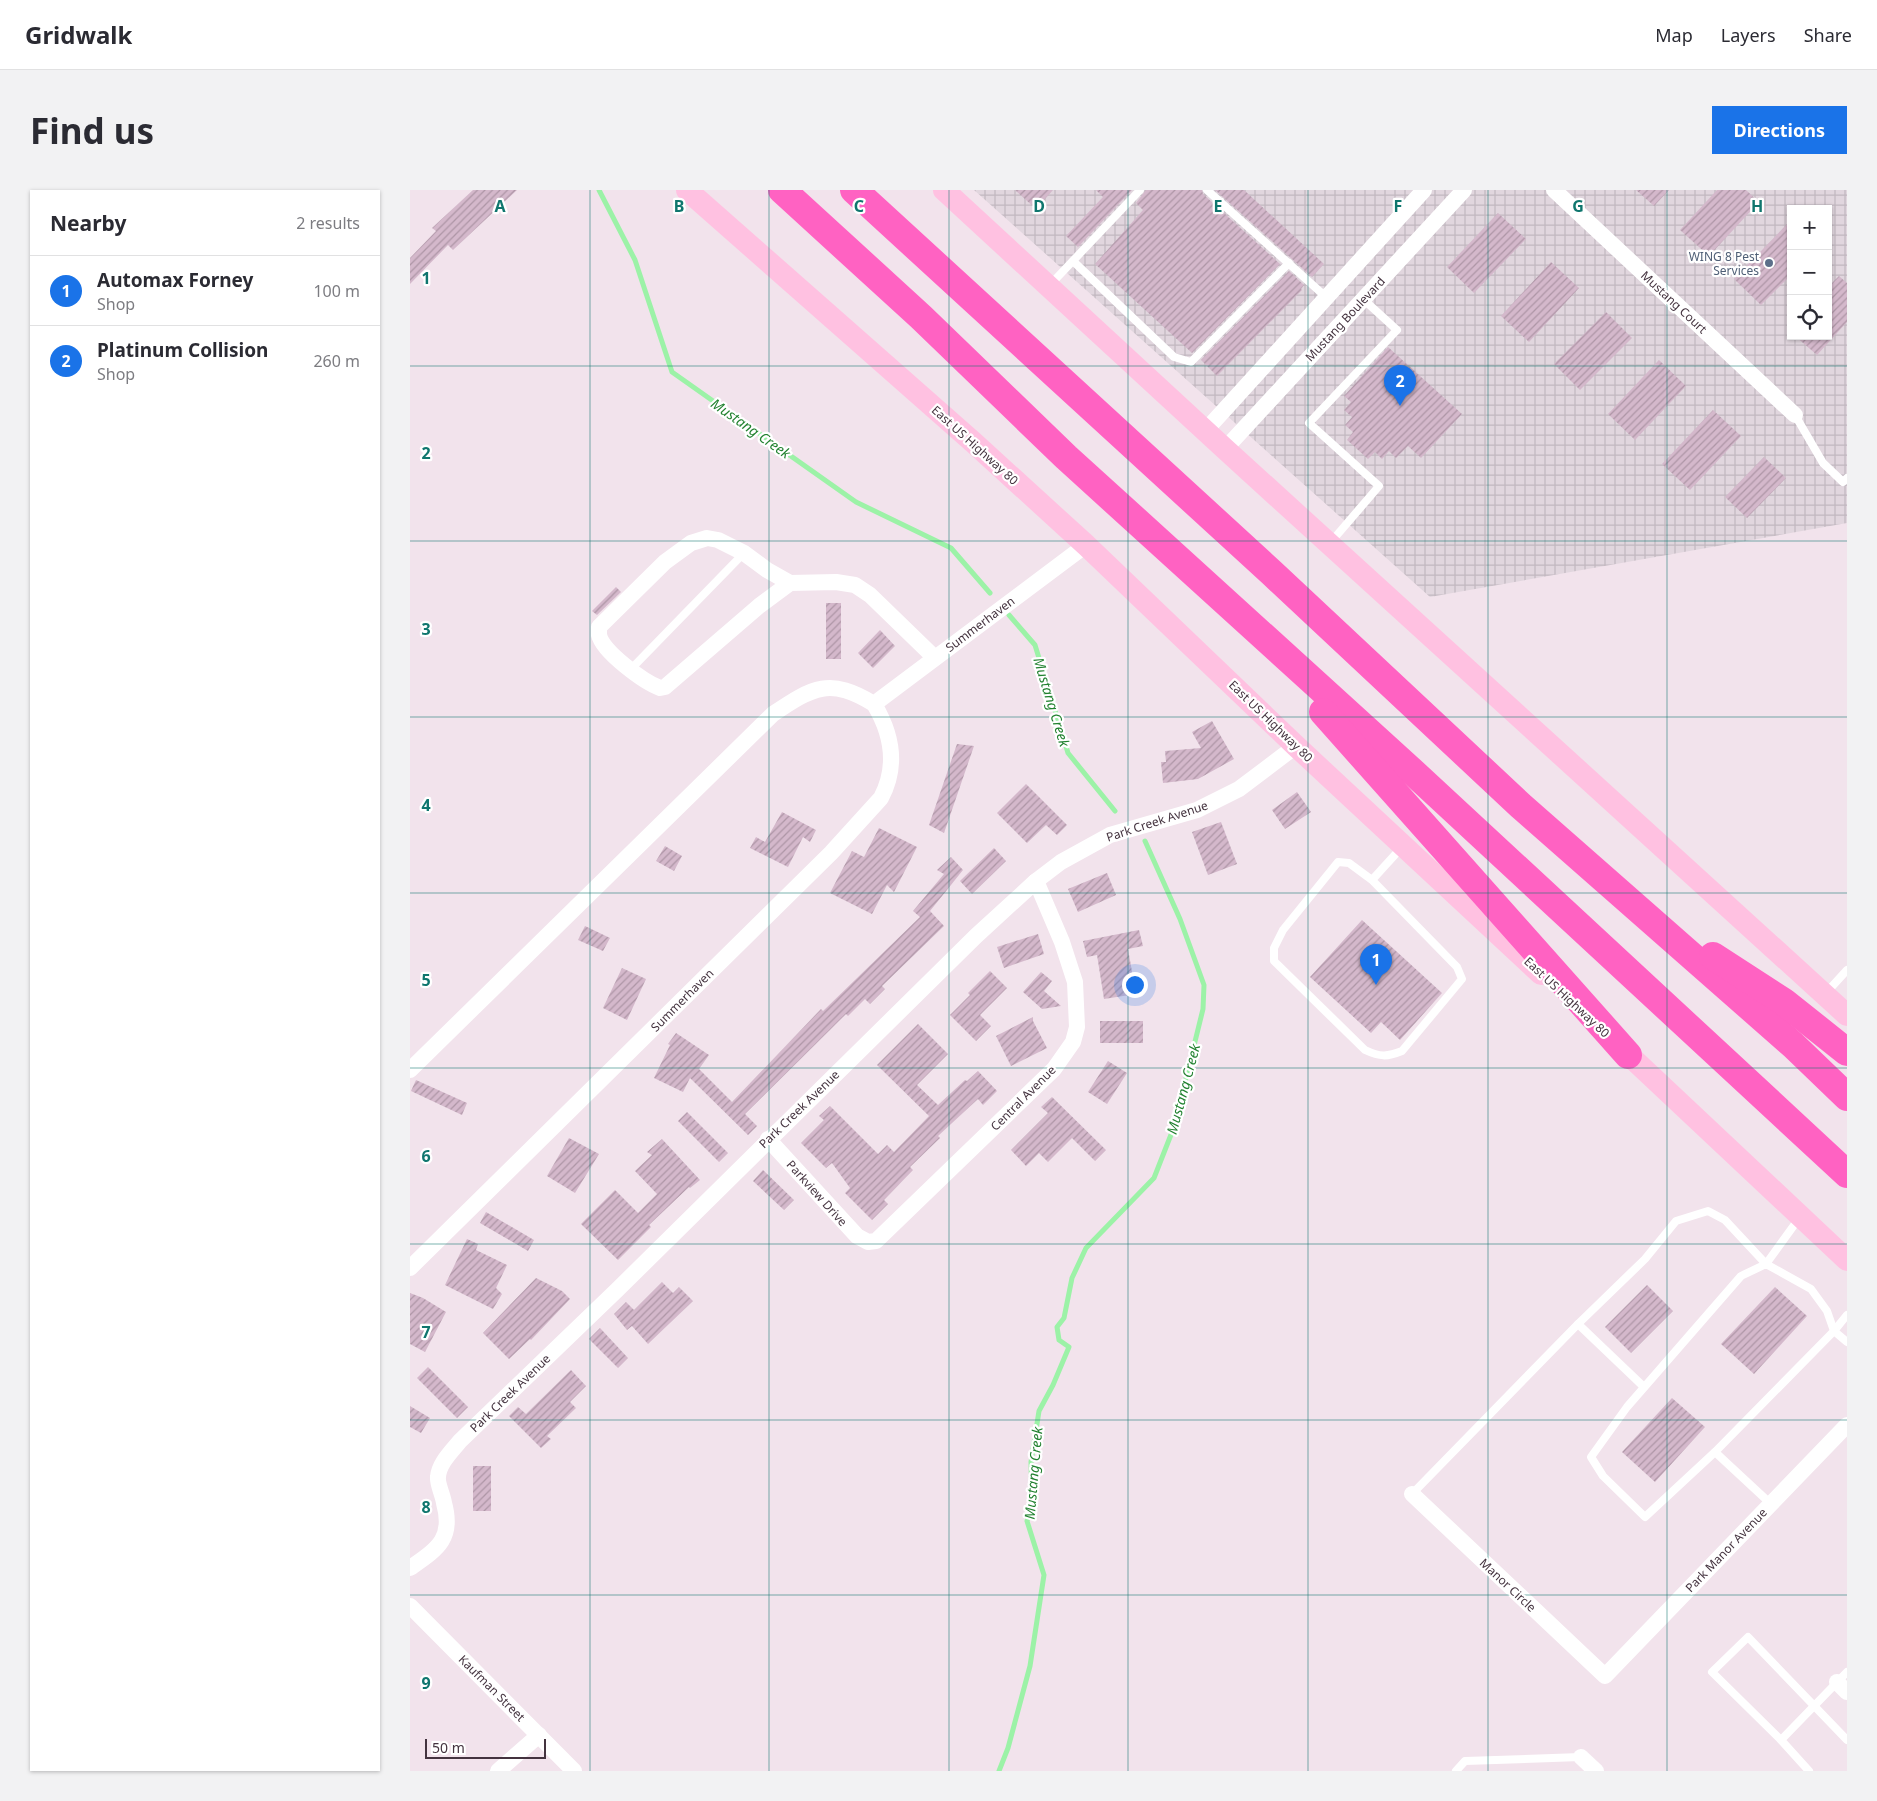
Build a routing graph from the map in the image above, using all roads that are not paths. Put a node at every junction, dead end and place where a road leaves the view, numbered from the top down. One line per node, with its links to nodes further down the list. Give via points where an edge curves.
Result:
1 (687, 190): 20 (main road, East US Highway 80)
2 (782, 190): 23 (highway)
3 (854, 190): 31 (highway, via 1521,806)
4 (944, 190): 12 (main road)
5 (1140, 190): 10 (lane)
6 (1207, 190): 11 (lane)
7 (1424, 190): 13 (street)
8 (1464, 190): 14 (street, Mustang Boulevard)
9 (1554, 190): 15 (street, Mustang Court)
10 (1073, 261): 11 (lane, via 1174,357 1192,362); 12 (lane)
11 (1289, 263): 13 (lane)
12 (1050, 286): 16 (main road)
13 (1326, 297): 16 (street)
14 (1363, 299): 17 (street, Mustang Boulevard); 19 (lane, via 1397,330 1309,423 1379,486)
15 (1795, 415): 18 (lane, via 1823,463 1843,482)
16 (1206, 430): 17 (main road)
17 (1226, 449): 19 (main road)
18 (1847, 478)
19 (1330, 544): 33 (main road)
20 (1086, 545): 24 (street, Summerhaven); 27 (main road, East US Highway 80)
21 (744, 552): 22 (street); 25 (lane); 25 (street, via 707,538 690,543 665,562 599,627 603,642)
22 (790, 583): 24 (street, via 856,585); 25 (street, via 665,687 650,684)
23 (1286, 657): 36 (highway, via 1319,707); 40 (highway)
24 (935, 658): 26 (street, Summerhaven)
25 (630, 669)
26 (874, 704): 37 (street, via 840,688 823,688 812,690 774,714); 45 (street, Summerhaven, via 884,721 892,752 881,798 831,853)
27 (1296, 746): 28 (main road, East US Highway 80); 30 (street, Park Creek Avenue, via 1239,789 1197,810 1110,835 1060,862)
28 (1404, 846): 29 (lane); 36 (main road, East US Highway 80)
29 (1372, 880): 29 (lane, via 1349,863 1338,862 1283,930 1274,948 1274,961 1365,1050 1377,1056 1390,1056 1402,1051 1462,979 1457,967)
30 (1036, 881): 39 (street, Park Creek Avenue); 42 (street, Central Avenue, via 1062,942 1074,982 1077,1027 1073,1042 1054,1069 876,1241)
31 (1634, 904): 35 (highway, via 1784,1002); 38 (highway)
32 (1847, 970): 33 (lane)
33 (1825, 994): 34 (main road)
34 (1847, 1015)
35 (1847, 1052)
36 (1628, 1055): 41 (main road, East US Highway 80)
37 (410, 1070)
38 (1847, 1097)
39 (768, 1139): 42 (street, Parkview Drive, via 857,1236); 55 (street, Park Creek Avenue, via 460,1441 445,1459 438,1477 448,1526 443,1539 432,1552)
40 (1847, 1174)
41 (1801, 1216): 43 (main road, East US Highway 80); 44 (lane)
42 (868, 1242)
43 (1847, 1260)
44 (1766, 1264): 47 (lane, via 1726,1220 1708,1211 1676,1221 1645,1260); 48 (lane, via 1811,1289 1827,1311); 50 (lane, via 1741,1276)
45 (410, 1268)
46 (1847, 1315): 48 (lane)
47 (1578, 1324): 50 (lane); 53 (lane)
48 (1834, 1331): 49 (lane); 52 (lane)
49 (1847, 1342)
50 (1644, 1387): 52 (lane, via 1591,1457 1603,1476 1645,1517)
51 (1847, 1425): 54 (street, Park Manor Avenue)
52 (1715, 1452): 54 (lane)
53 (1412, 1494): 57 (street, Manor Circle)
54 (1770, 1504): 57 (street, Park Manor Avenue)
55 (410, 1568)
56 (410, 1606): 60 (street, Kaufman Street)
57 (1605, 1676)
58 (1844, 1682): 59 (lane)
59 (1814, 1706): 61 (lane); 61 (lane, via 1748,1638 1712,1672); 62 (lane)
60 (538, 1735): 64 (street); 65 (street, Kaufman Street)
61 (1780, 1740): 68 (lane)
62 (1847, 1740)
63 (1581, 1757): 66 (lane, via 1465,1761); 67 (street)
64 (498, 1771)
65 (574, 1771)
66 (1456, 1771)
67 (1596, 1771)
68 (1809, 1771)

